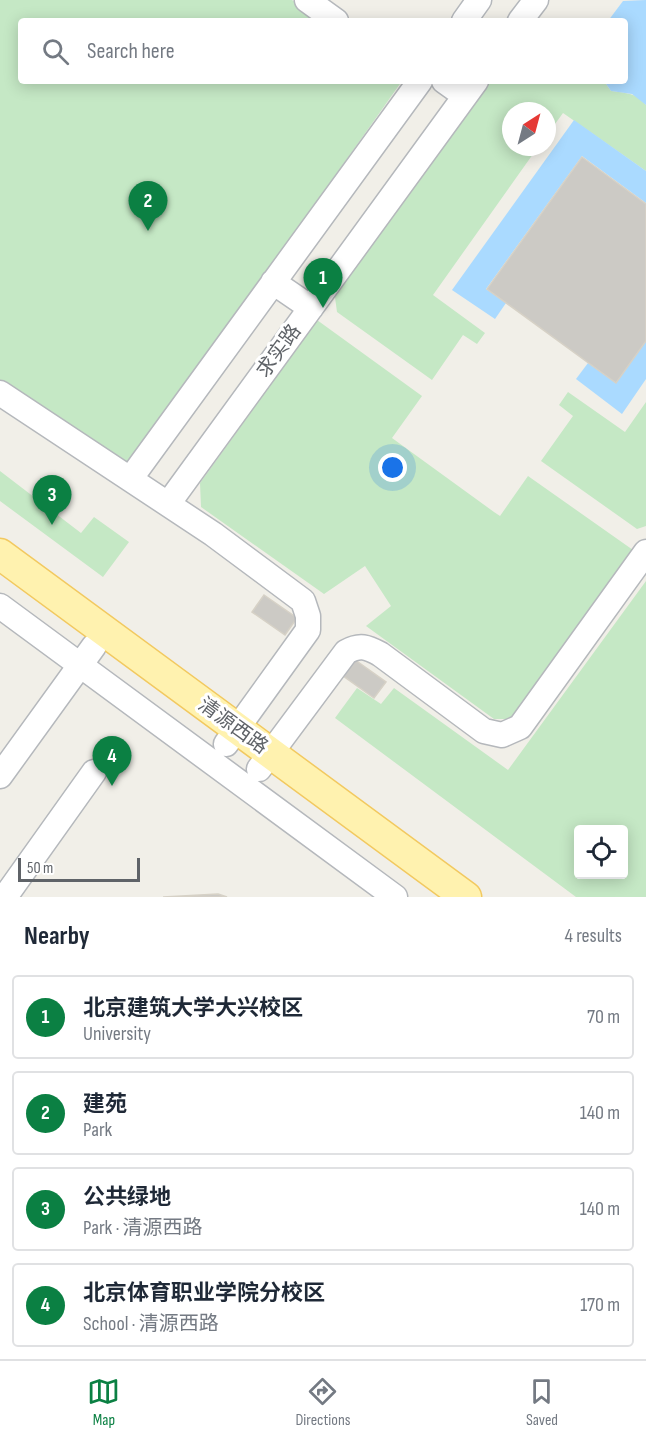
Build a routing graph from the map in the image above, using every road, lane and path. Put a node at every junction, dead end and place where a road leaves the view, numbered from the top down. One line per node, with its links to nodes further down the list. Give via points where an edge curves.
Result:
1 (307, 0): 4 (street)
2 (479, 0): 5 (street)
3 (536, 0): 6 (street)
4 (332, 18)
5 (466, 18)
6 (522, 18)
7 (418, 84): 10 (street)
8 (454, 84): 9 (street)
9 (471, 89): 11 (street, 求实路)
10 (273, 282): 11 (street); 13 (street)
11 (310, 308): 14 (street, 求实路)
12 (0, 393): 13 (street)
13 (131, 478): 14 (street)
14 (168, 504): 20 (street, via 291,590 303,601 308,616 308,630)
15 (646, 552): 21 (street, via 520,727 502,735 484,731 380,654 365,646 355,646 346,652)
16 (0, 554): 20 (main road, 清源西路)
17 (0, 576): 19 (main road, 清源西路)
18 (0, 606): 19 (street, 清源西路)
19 (87, 656): 20 (main road, 清源西路); 23 (street); 25 (street, 清源西路)
20 (231, 737): 21 (main road, 清源西路)
21 (265, 761): 26 (main road, 清源西路); 27 (main road, 清源西路)
22 (94, 772): 24 (street)
23 (0, 776)
24 (5, 897)
25 (395, 897)
26 (434, 897)
27 (466, 897)

